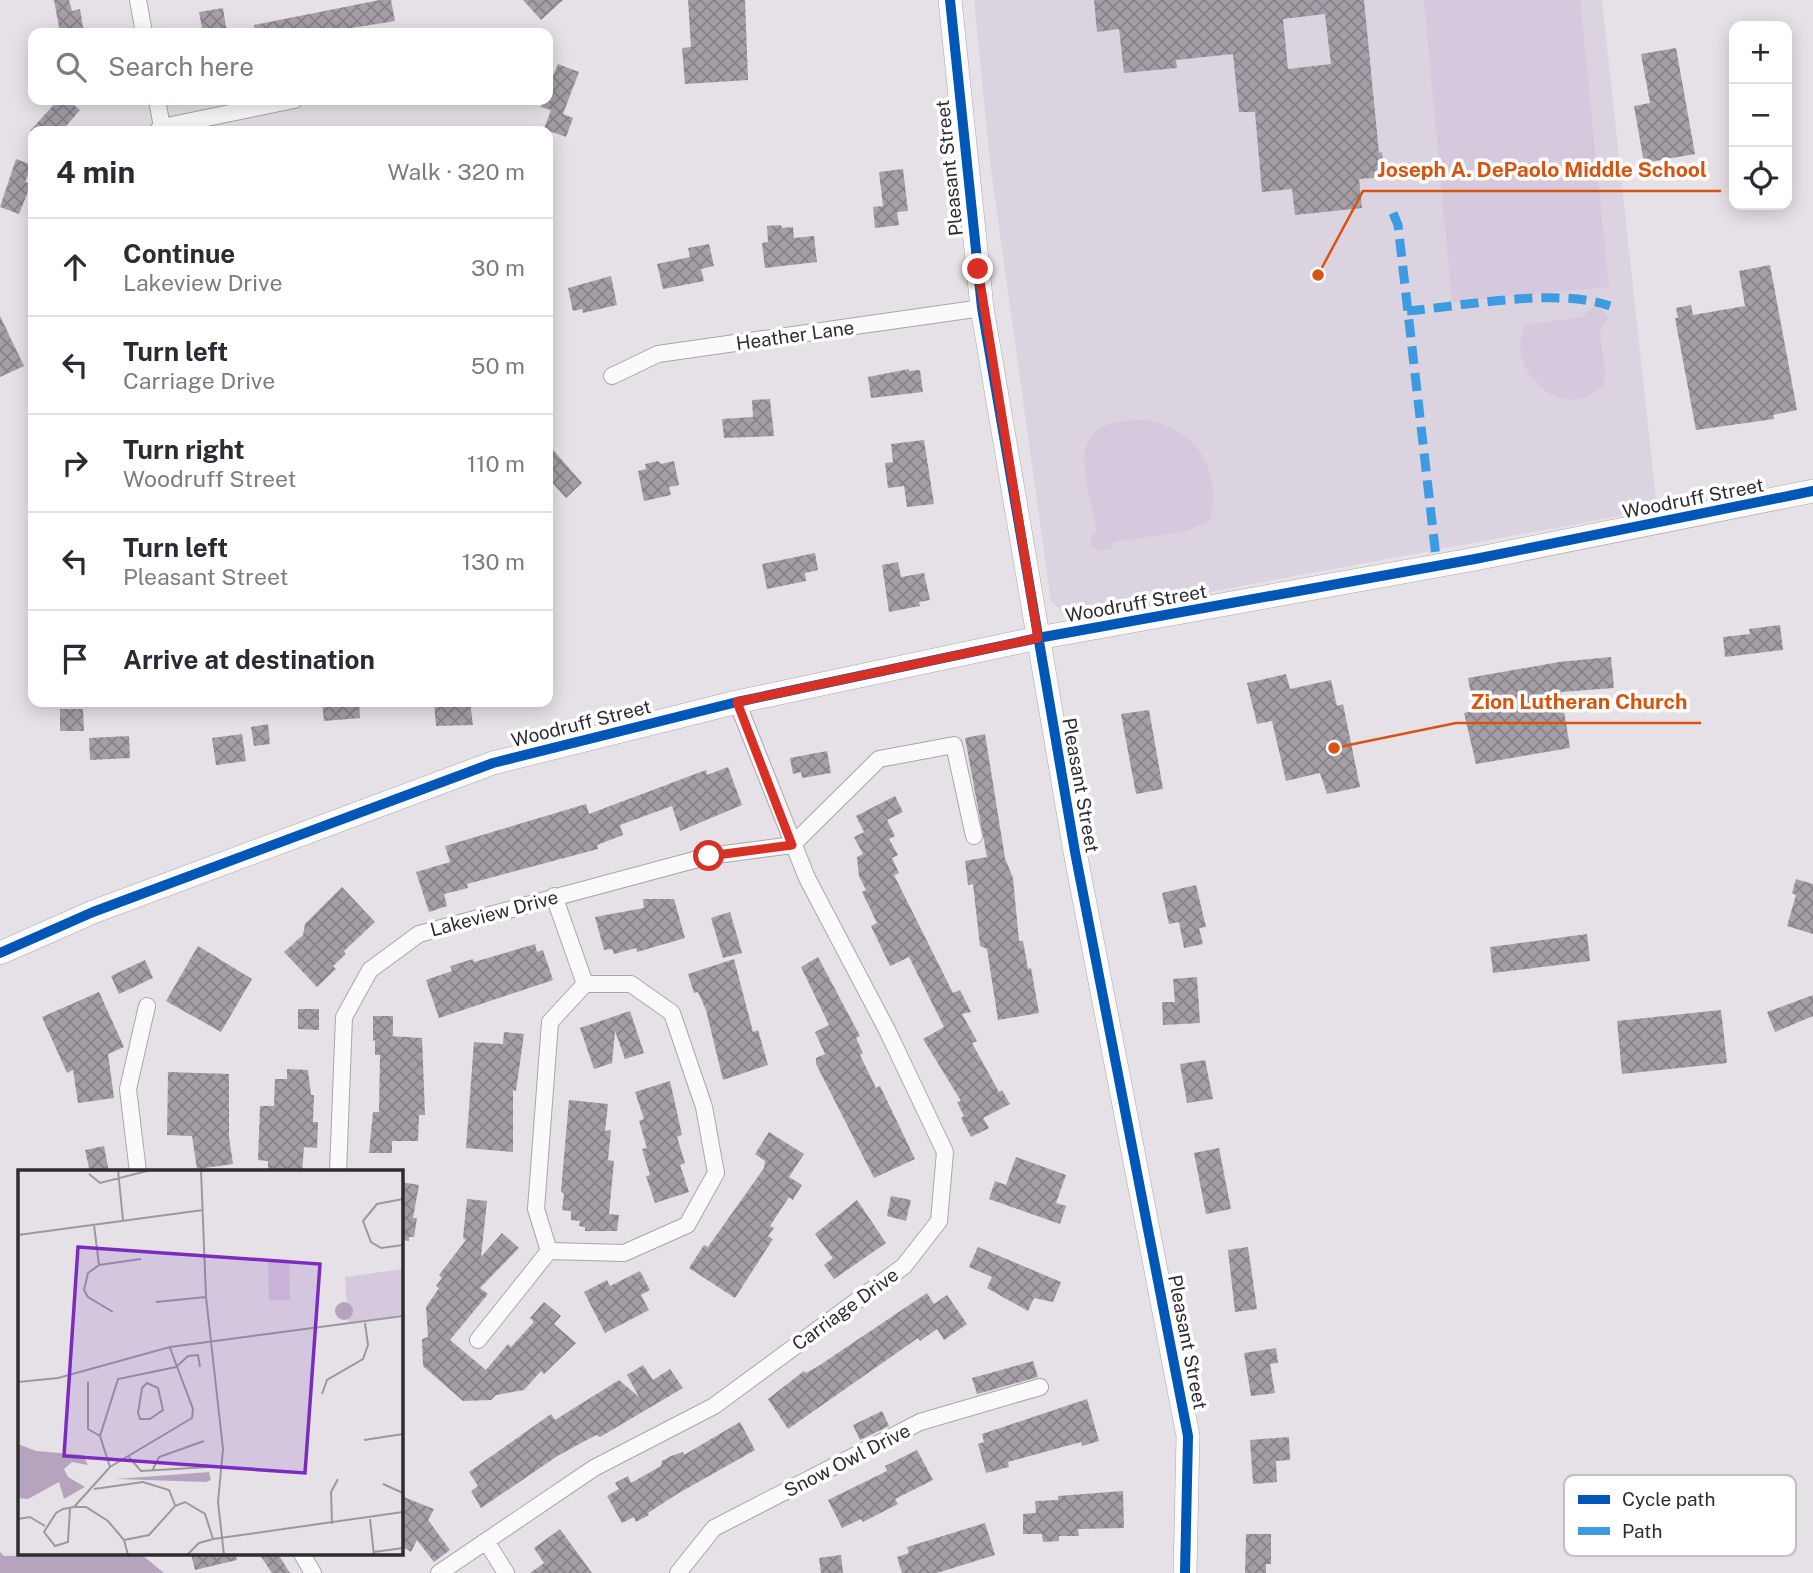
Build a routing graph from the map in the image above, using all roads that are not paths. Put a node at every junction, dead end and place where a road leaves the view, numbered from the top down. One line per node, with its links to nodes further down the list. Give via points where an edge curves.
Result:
1 (138, 0): 3 (street)
2 (950, 0): 8 (street, Pleasant Street)
3 (143, 28)
4 (157, 105): 6 (street)
5 (271, 105): 7 (street)
6 (159, 126)
7 (173, 126)
8 (982, 308): 9 (street, Heather Lane, via 657,354); 11 (street, Pleasant Street)
9 (612, 376)
10 (1813, 491): 11 (street, Woodruff Street, via 1475,559)
11 (1038, 638): 12 (street, Woodruff Street); 30 (street, Pleasant Street, via 1188,1436)
12 (737, 702): 14 (street, Carriage Drive); 16 (street, Woodruff Street, via 493,763 93,912)
13 (974, 835): 14 (street, via 954,745 879,759)
14 (792, 845): 15 (street, Lakeview Drive, via 709,856); 24 (street, Carriage Drive, via 945,1152 939,1222 904,1266 715,1406 594,1468)
15 (554, 896): 17 (street); 20 (street, Lakeview Drive, via 419,934 370,970 344,1017)
16 (0, 953)
17 (586, 984): 21 (street, via 550,1022 536,1209); 21 (street, via 631,984 671,1013 704,1107 716,1173 687,1225 624,1253)
18 (147, 1006): 19 (street, via 128,1089)
19 (138, 1170)
20 (338, 1170)
21 (549, 1251): 22 (street)
22 (478, 1340)
23 (1040, 1387): 29 (street, Snow Owl Drive, via 920,1422 714,1528)
24 (486, 1541): 27 (street, Carriage Drive); 28 (street)
25 (303, 1556): 26 (street)
26 (313, 1573)
27 (439, 1573)
28 (506, 1573)
29 (678, 1573)
30 (1185, 1573)

